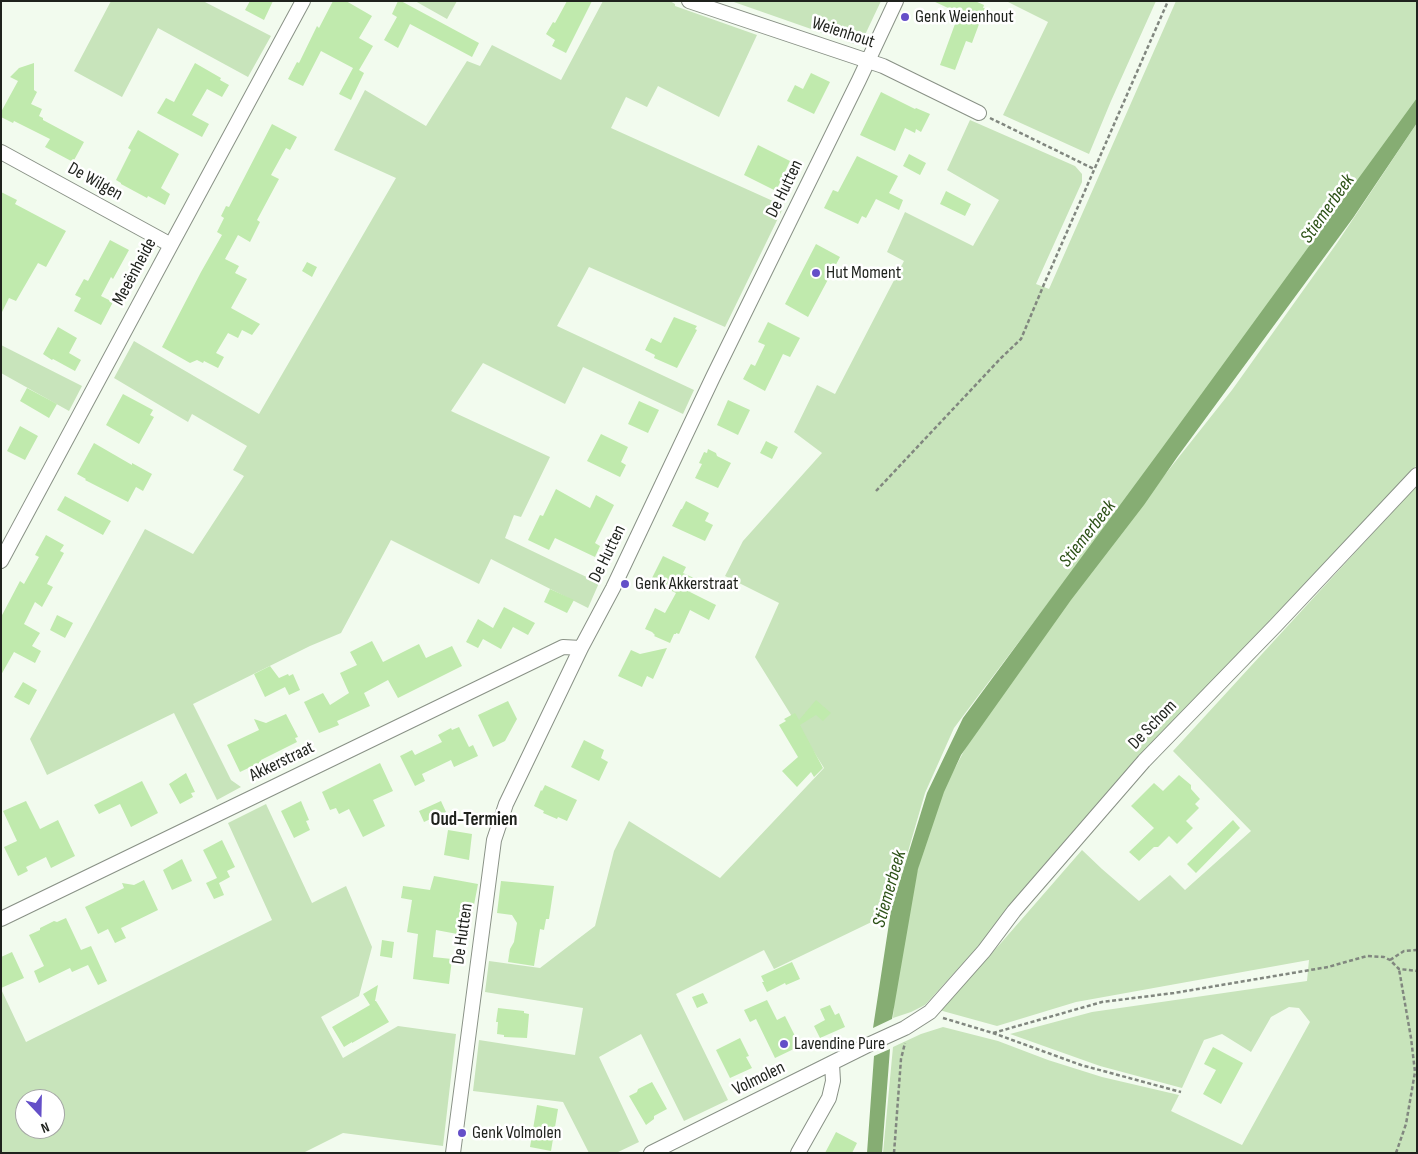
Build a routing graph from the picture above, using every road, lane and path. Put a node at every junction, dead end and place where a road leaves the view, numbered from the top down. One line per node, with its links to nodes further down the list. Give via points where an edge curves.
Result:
1 (303, 1): 9 (street, Meeënheide)
2 (689, 1): 5 (street, Weienhout)
3 (896, 1): 5 (street, De Hutten)
4 (1168, 1): 8 (path)
5 (868, 61): 6 (street, Weienhout); 13 (street, De Hutten)
6 (979, 113): 8 (path)
7 (1, 152): 9 (street, De Wilgen)
8 (1094, 169): 11 (path, via 1021,340)
9 (171, 245): 12 (street, Meeënheide)
10 (1417, 475): 19 (street, De Schom, via 1144,761)
11 (876, 491)
12 (1, 561)
13 (581, 648): 14 (street, Akkerstraat, via 563,647); 24 (street, De Hutten, via 506,804 494,840)
14 (1, 920)
15 (1417, 950): 16 (path, via 1404,951)
16 (1390, 960): 17 (path); 20 (path, via 1367,956 1328,967 1102,1002)
17 (1399, 969): 18 (path); 28 (path, via 1415,1072 1406,1124)
18 (1417, 971)
19 (930, 1012): 20 (path); 22 (street, Volmolen)
20 (993, 1033): 23 (path, via 1081,1065)
21 (905, 1043): 27 (path, via 900,1059)
22 (832, 1064): 25 (street, Volmolen); 26 (street, via 829,1098)
23 (1181, 1092)
24 (453, 1153)
25 (651, 1153)
26 (798, 1153)
27 (894, 1153)
28 (1396, 1153)

